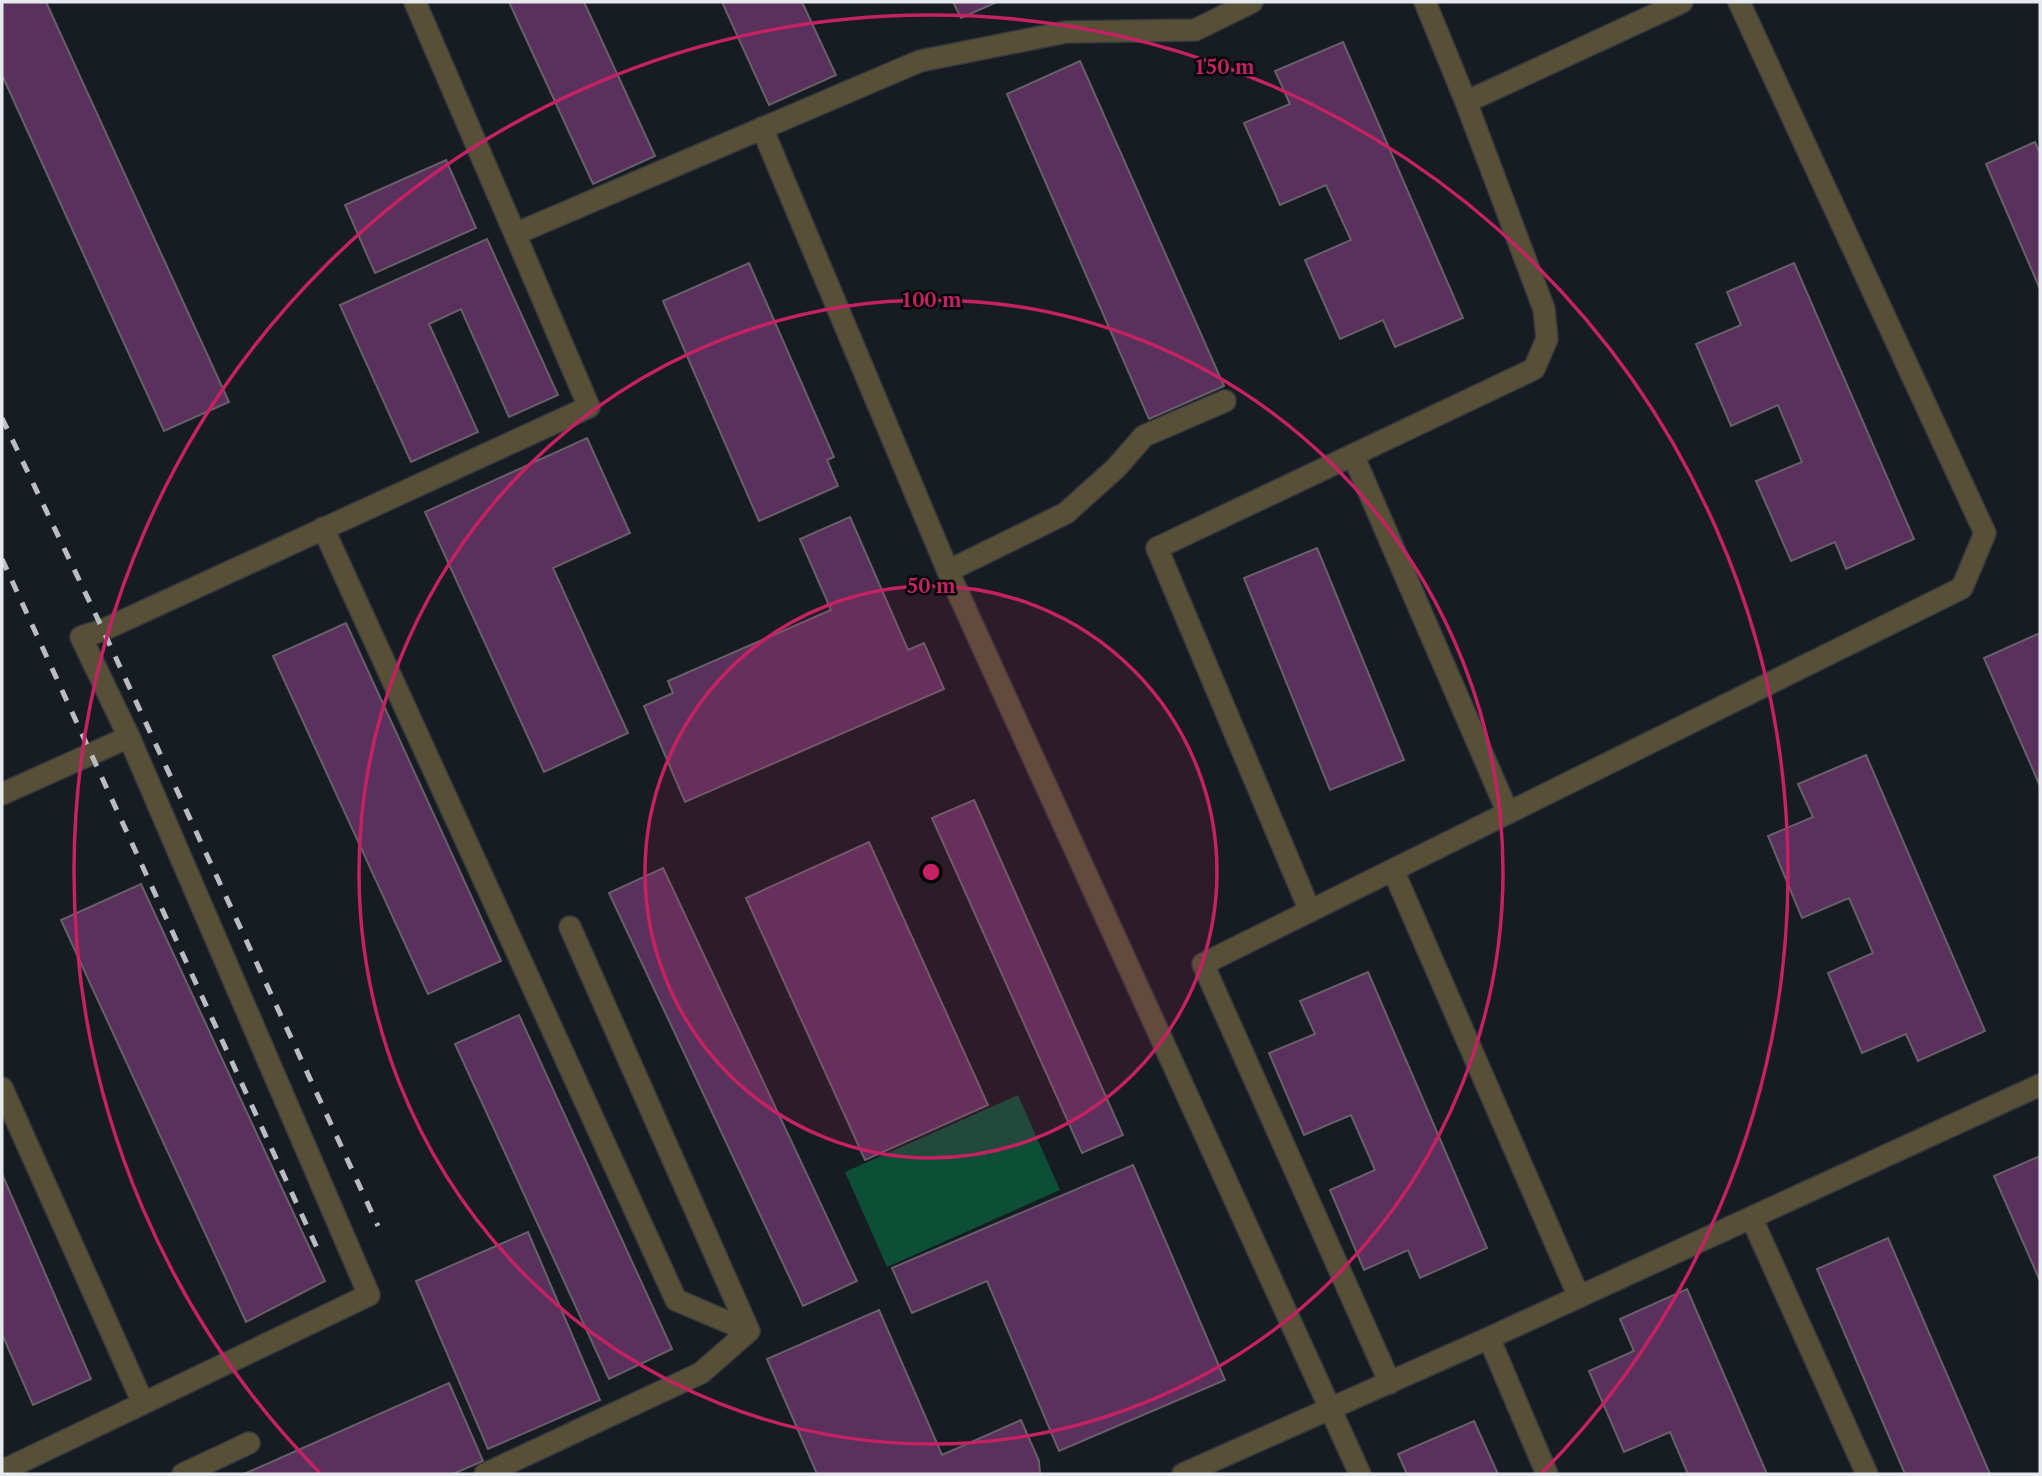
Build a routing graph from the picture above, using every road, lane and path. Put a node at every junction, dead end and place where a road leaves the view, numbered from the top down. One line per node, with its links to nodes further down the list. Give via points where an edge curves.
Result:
1 (415, 2): 8 (street)
2 (1252, 2): 7 (street, via 1195,30 1066,33 920,61)
3 (1425, 2): 6 (street)
4 (1682, 2): 6 (street, via 1608,26)
5 (1739, 2): 15 (street, via 1985,533 1962,588)
6 (1465, 102): 10 (street, via 1544,309 1547,339 1534,369)
7 (762, 128): 8 (street); 12 (street)
8 (515, 233): 11 (street, via 589,407)
9 (1225, 401): 12 (street, via 1144,436 1066,513)
10 (1353, 455): 15 (street); 17 (street, via 1157,548)
11 (323, 528): 13 (street, via 81,637); 23 (street, via 676,1300)
12 (948, 571): 27 (street)
13 (129, 737): 14 (street); 26 (street, via 369,1296)
14 (2, 794)
15 (1508, 813): 16 (street)
16 (1393, 870): 17 (street); 22 (street)
17 (1310, 911): 25 (street, via 1203,964)
18 (570, 927): 23 (street)
19 (2040, 1085): 21 (street)
20 (2, 1088): 26 (street)
21 (1752, 1219): 22 (street); 35 (street)
22 (1579, 1297): 24 (street)
23 (749, 1331): 31 (street, via 701,1373)
24 (1489, 1338): 25 (street); 34 (street)
25 (1390, 1383): 27 (street)
26 (143, 1403): 29 (street)
27 (1329, 1410): 32 (street); 33 (street)
28 (249, 1443): 30 (street)
29 (2, 1471)
30 (183, 1474)
31 (485, 1474)
32 (1183, 1474)
33 (1360, 1474)
34 (1547, 1474)
35 (1867, 1474)

